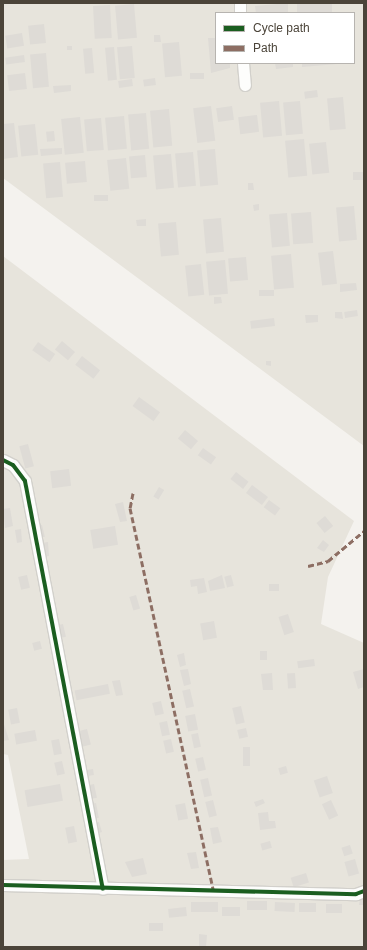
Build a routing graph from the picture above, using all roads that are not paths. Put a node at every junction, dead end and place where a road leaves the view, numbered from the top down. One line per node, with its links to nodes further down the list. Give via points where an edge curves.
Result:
1 (243, 64): 2 (street)
2 (245, 85)
3 (3, 460): 5 (street, via 13,465 26,481)
4 (3, 885): 5 (street)
5 (103, 889): 6 (street, via 356,894)
6 (364, 891)

